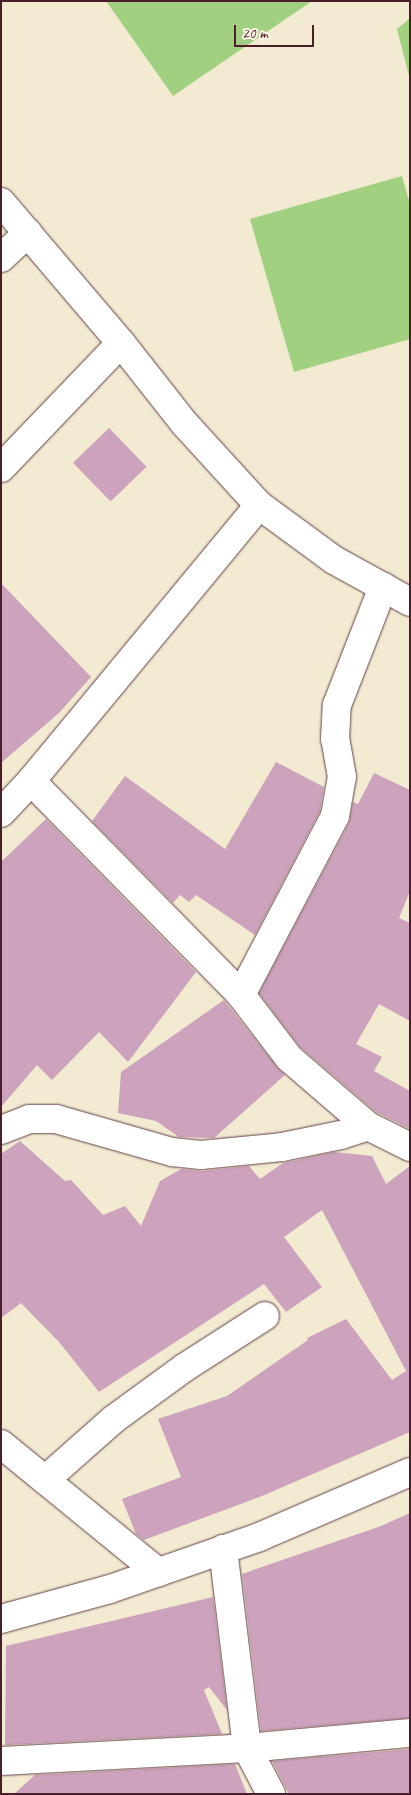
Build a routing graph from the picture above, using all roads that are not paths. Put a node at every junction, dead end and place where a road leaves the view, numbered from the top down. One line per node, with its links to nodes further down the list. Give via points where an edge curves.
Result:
1 (1, 202): 2 (street)
2 (28, 233): 3 (street); 4 (street)
3 (1, 258)
4 (121, 343): 5 (street); 6 (street, via 184,423)
5 (1, 468)
6 (259, 504): 7 (street, via 334,560); 9 (street)
7 (383, 587): 8 (street); 11 (street, via 337,704 335,739 342,776 335,816)
8 (410, 602)
9 (31, 781): 10 (street); 11 (street)
10 (1, 813)
11 (241, 995): 12 (street, via 289,1058)
12 (368, 1126): 13 (street, via 282,1147 201,1155 172,1152 56,1119 29,1118); 14 (street)
13 (1, 1130)
14 (410, 1146)
15 (265, 1316): 18 (street, via 184,1368 114,1419)
16 (1, 1444): 18 (street)
17 (410, 1472): 19 (street)
18 (45, 1480): 20 (street)
19 (224, 1549): 20 (street); 23 (street)
20 (158, 1572): 21 (street)
21 (1, 1619)
22 (410, 1733): 23 (street)
23 (247, 1748): 24 (street); 25 (street)
24 (1, 1762)
25 (271, 1794)

